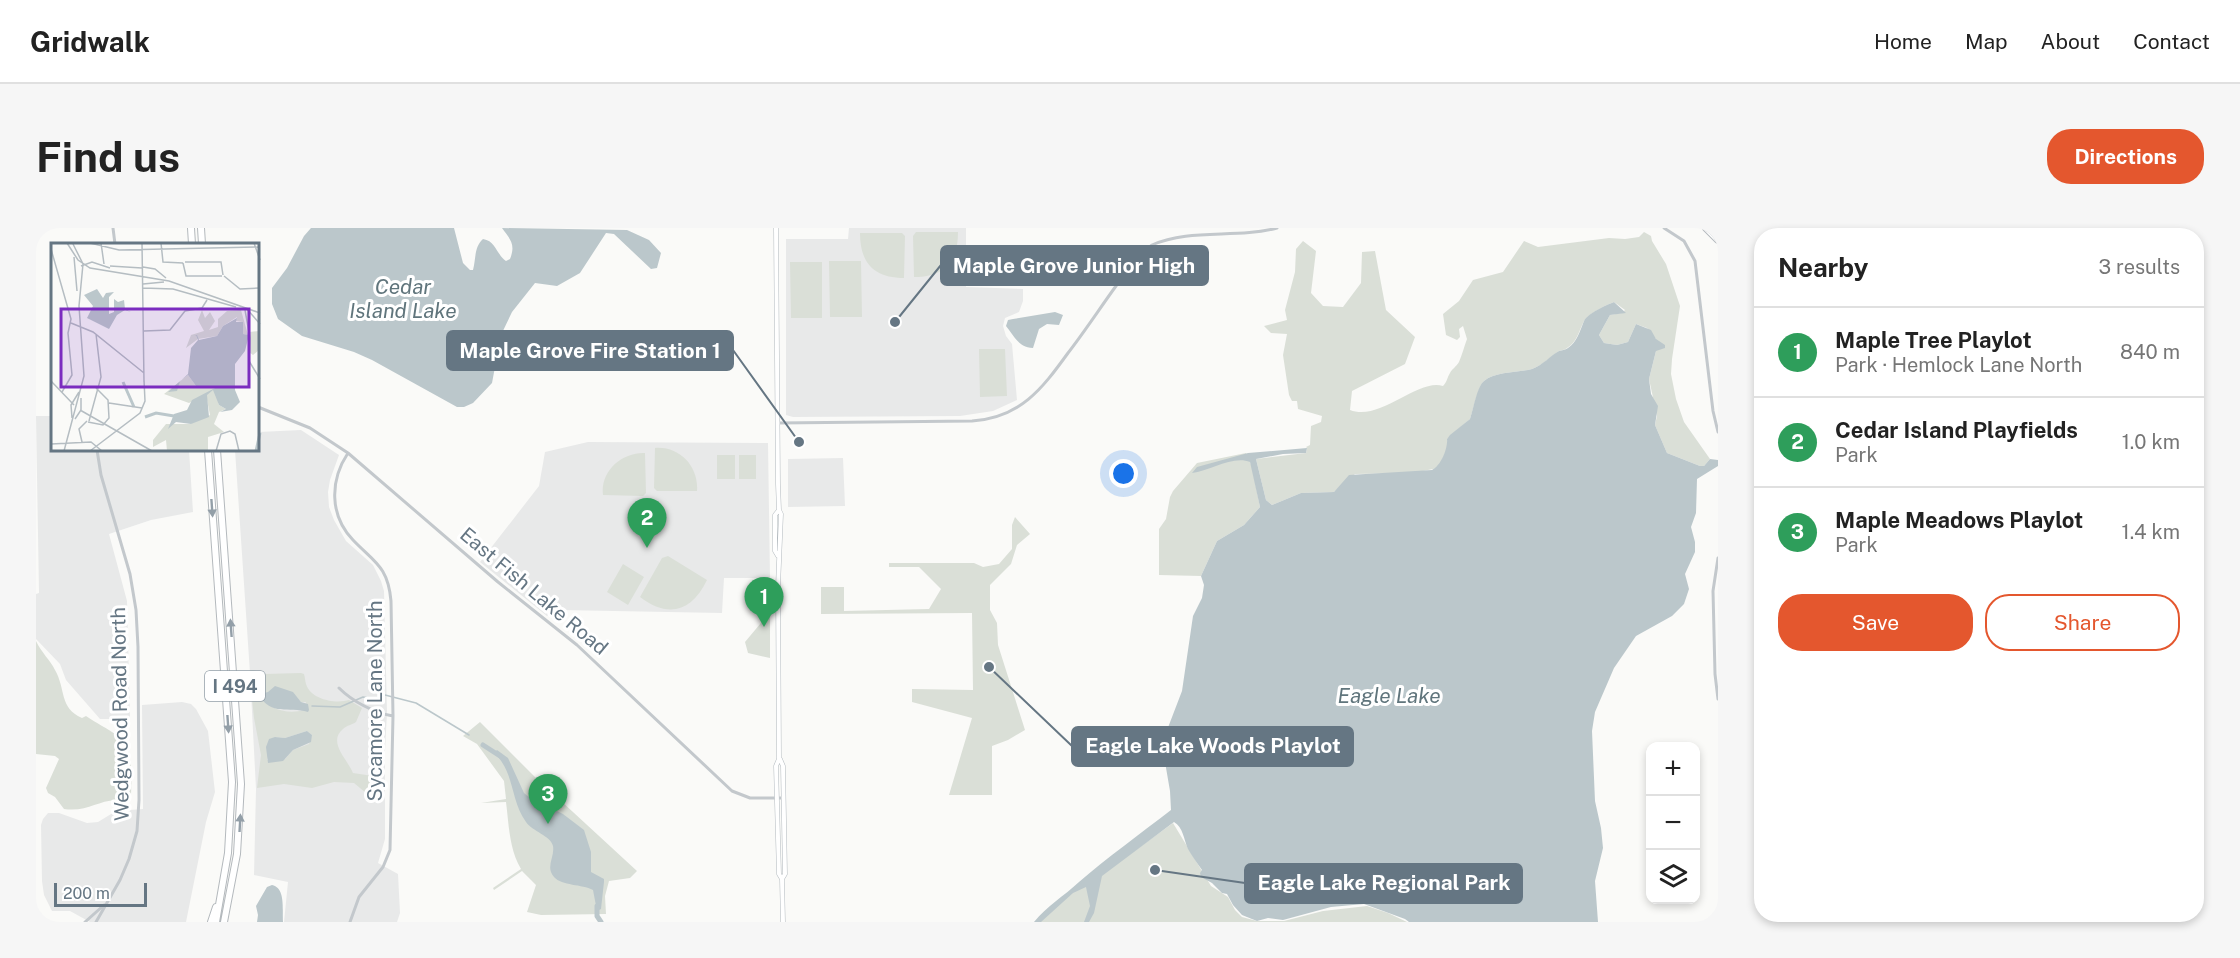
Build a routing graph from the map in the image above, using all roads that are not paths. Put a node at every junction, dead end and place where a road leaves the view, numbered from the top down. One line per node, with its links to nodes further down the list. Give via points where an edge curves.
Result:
1 (113, 228): 9 (street)
2 (191, 228): 10 (highway)
3 (201, 228): 11 (highway)
4 (776, 228): 13 (main road)
5 (1277, 228): 13 (street, via 1259,232 1186,233 1148,248 1044,386 1018,407 999,416 968,421)
6 (1664, 228): 14 (street, via 1684,241 1695,261)
7 (1706, 228): 8 (highway)
8 (1718, 240)
9 (116, 243)
10 (192, 243)
11 (202, 243)
12 (260, 407): 18 (street, East Fish Lake Road, via 310,428)
13 (778, 423): 23 (main road, via 779,510 775,514 775,551 779,557)
14 (1718, 432)
15 (97, 452): 28 (street, Wedgwood Road North, via 130,574 138,638 139,817 124,871)
16 (208, 452): 27 (highway, I 494, one-way to 27, via 232,782)
17 (218, 452): 33 (highway, I 494, one-way to 17, via 235,884 241,767)
18 (348, 453): 22 (street, Sycamore Lane North, via 336,476 336,510 348,534 375,560 388,584); 24 (street, East Fish Lake Road, via 577,645 732,791 750,798)
19 (1718, 558): 21 (street, via 1713,591)
20 (339, 688): 22 (street, via 368,709)
21 (1718, 699)
22 (393, 716): 34 (street, Sycamore Lane North, via 390,850 359,897)
23 (779, 759): 24 (main road); 25 (main road, via 783,766)
24 (777, 798): 25 (street, East Fish Lake Road); 26 (main road)
25 (783, 798): 26 (main road)
26 (782, 879): 35 (main road)
27 (224, 887): 31 (highway); 32 (highway, I 494)
28 (106, 904): 29 (street, Wedgwood Road North); 30 (street, Wedgwood Road North)
29 (85, 922)
30 (96, 922)
31 (211, 922)
32 (216, 922)
33 (226, 922)
34 (350, 922)
35 (783, 922)

